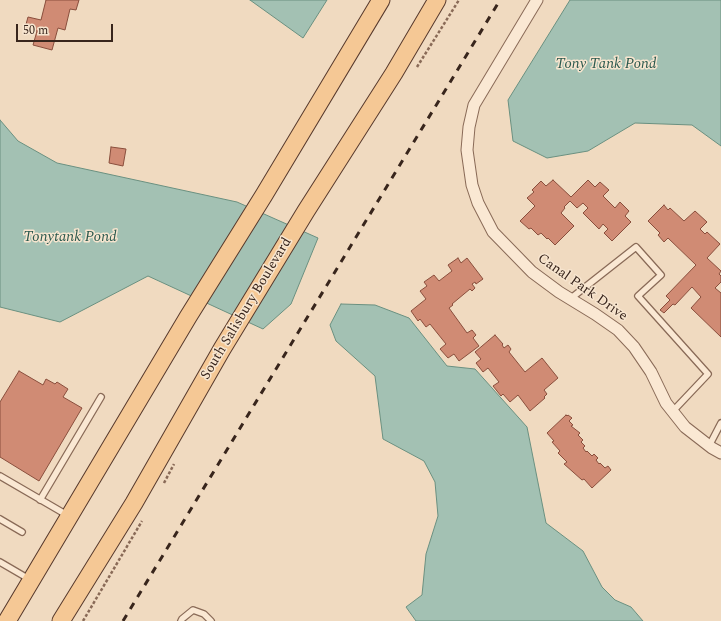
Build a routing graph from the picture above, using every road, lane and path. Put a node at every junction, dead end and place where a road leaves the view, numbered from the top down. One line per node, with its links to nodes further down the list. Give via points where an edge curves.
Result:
1 (381, 0): 12 (main road)
2 (437, 0): 18 (main road, South Salisbury Boulevard, via 222,349 134,503)
3 (537, 0): 4 (street, Canal Park Drive, via 474,105 467,150 472,185 493,232 532,272)
4 (570, 299): 6 (street, Canal Park Drive, via 618,330 634,347); 6 (lane, via 636,247 660,275 638,296 708,374)
5 (100, 397): 11 (lane)
6 (673, 411): 8 (street, Canal Park Drive, via 685,427)
7 (721, 423): 8 (lane)
8 (709, 446): 9 (street, Canal Park Drive)
9 (721, 453)
10 (0, 476): 11 (lane)
11 (40, 500): 12 (lane)
12 (69, 517): 16 (main road)
13 (0, 519): 14 (lane)
14 (22, 532)
15 (0, 562): 16 (lane)
16 (31, 580): 17 (main road)
17 (6, 619)
18 (61, 621)
19 (181, 621): 20 (lane, via 193,610 204,614)
20 (211, 621)

